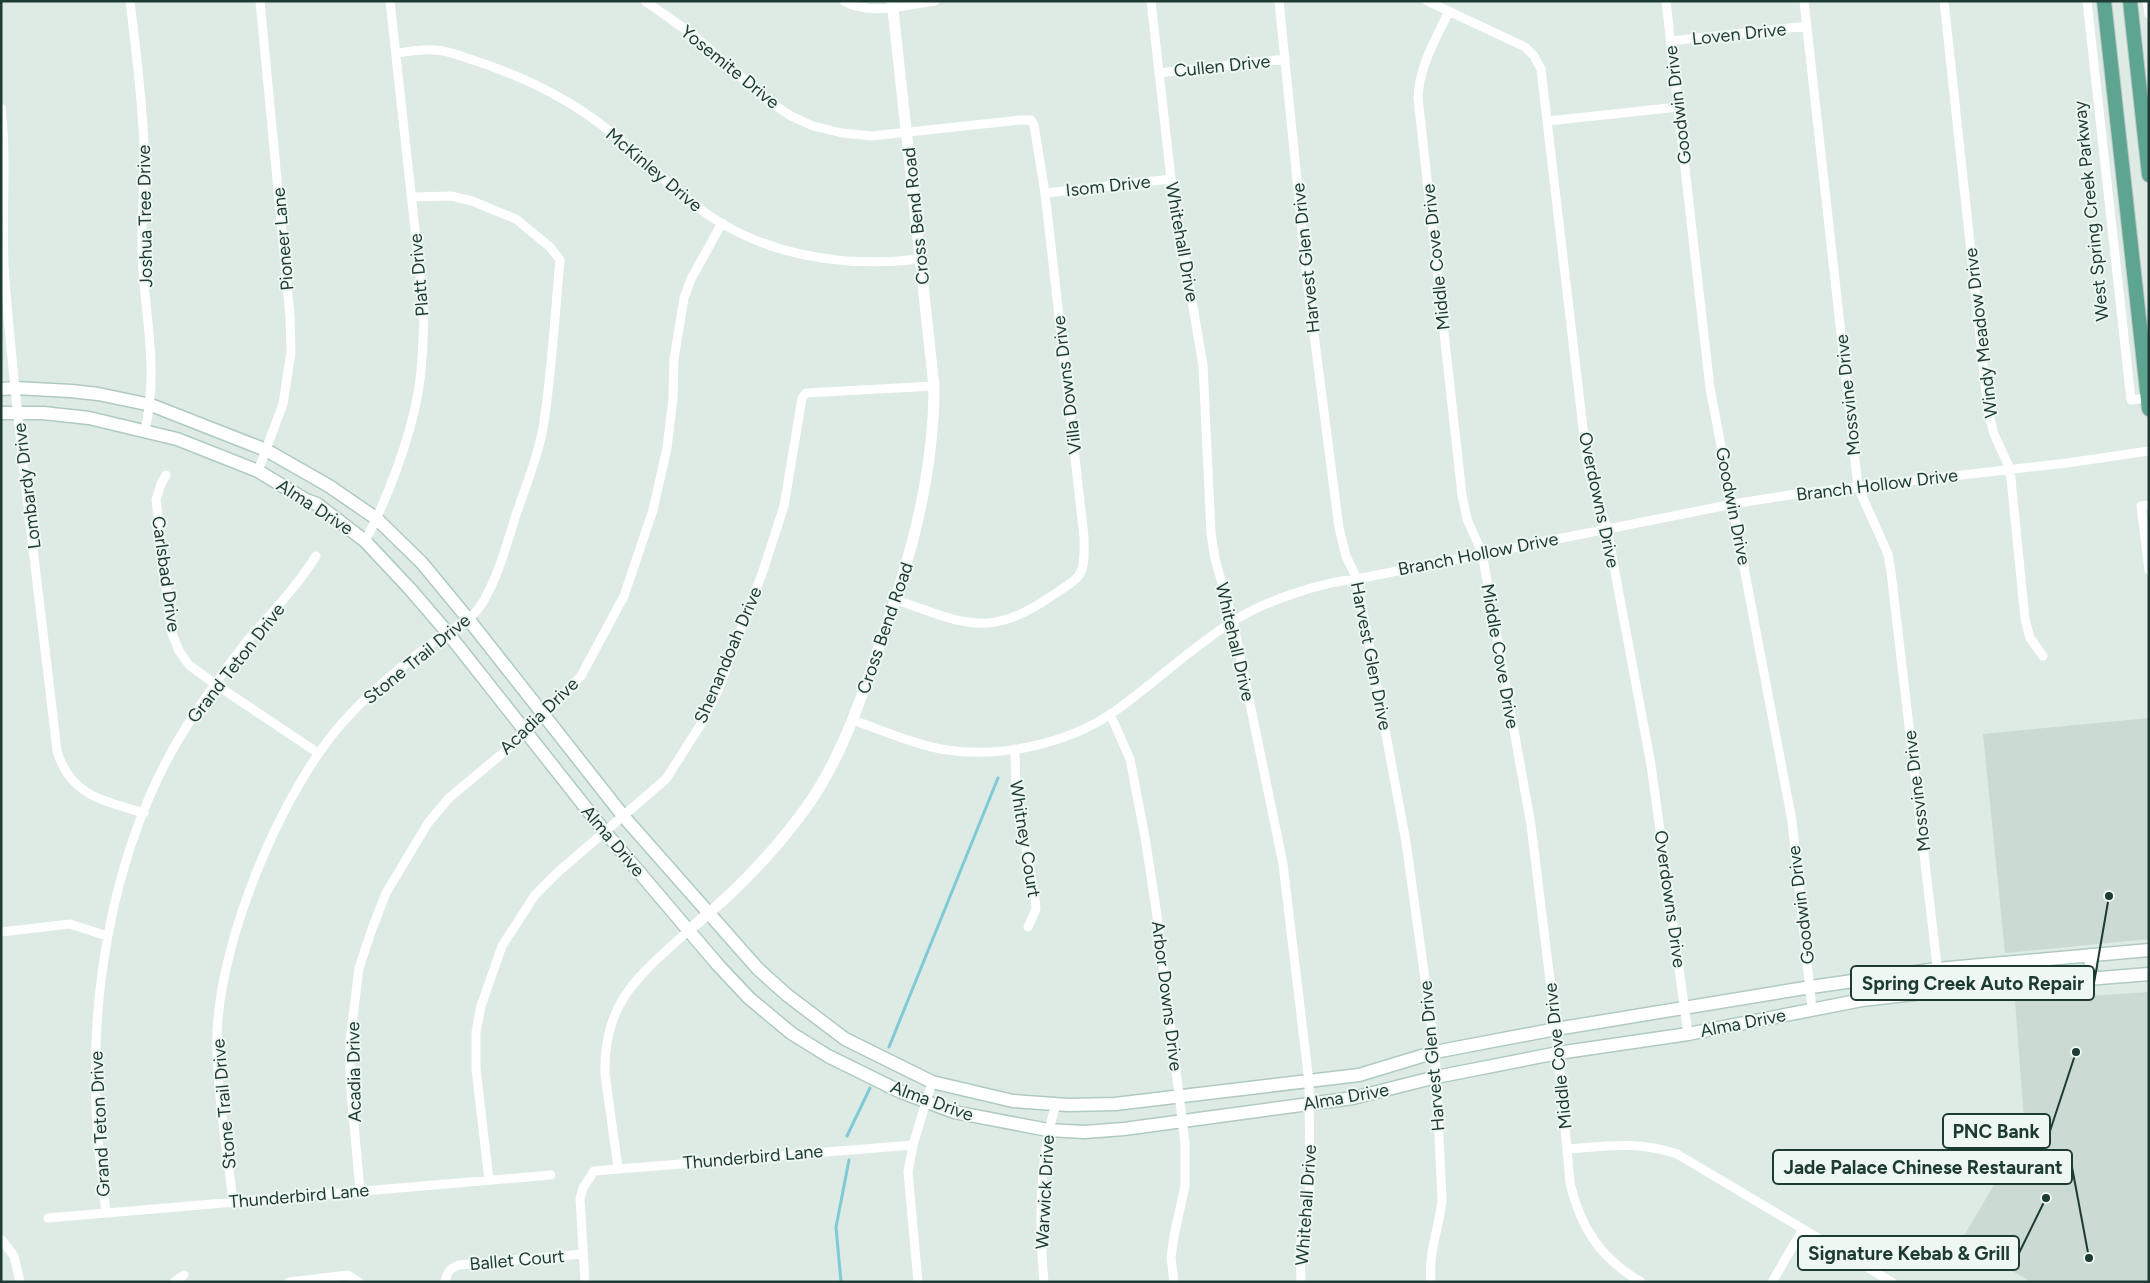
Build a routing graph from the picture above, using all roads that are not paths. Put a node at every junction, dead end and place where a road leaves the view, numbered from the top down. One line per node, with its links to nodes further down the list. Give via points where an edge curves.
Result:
1 (130, 1): 39 (street, Joshua Tree Drive, via 144,148 142,257 152,362)
2 (260, 1): 43 (street, Pioneer Lane, via 291,352 283,404)
3 (390, 1): 22 (street, Platt Drive)
4 (645, 1): 28 (street, Yosemite Drive, via 692,34 771,103 791,116 813,126 842,133 872,136)
5 (844, 1): 17 (street, via 868,10)
6 (934, 1): 17 (street)
7 (1151, 1): 24 (street, Whitehall Drive)
8 (1279, 1): 23 (street, Harvest Glen Drive)
9 (1427, 1): 18 (street, Overdowns Drive)
10 (1666, 1): 21 (street, Goodwin Drive)
11 (1804, 1): 20 (street, Mossvine Drive)
12 (1944, 1): 45 (street, Windy Meadow Drive, via 1988,411)
13 (2087, 1): 38 (street, West Spring Creek Parkway, via 2131,400)
14 (2104, 1): 38 (main road, West Spring Creek Parkway)
15 (2130, 1): 29 (main road)
16 (2147, 1): 19 (street)
17 (892, 4): 28 (street, Cross Bend Road)
18 (1449, 11): 27 (street, Overdowns Drive, via 1517,42 1534,56 1541,69); 54 (street, Middle Cove Drive, via 1423,68 1418,98 1462,495 1467,519)
19 (2149, 14)
20 (1807, 26): 21 (street, Loven Drive); 48 (street, Mossvine Drive)
21 (1671, 41): 25 (street, Goodwin Drive)
22 (396, 53): 32 (street, Platt Drive); 33 (street, McKinley Drive, via 448,52 534,84 611,132 679,193)
23 (1285, 59): 24 (street, Cullen Drive); 57 (street, Harvest Glen Drive, via 1307,280 1339,528 1346,556)
24 (1159, 73): 30 (street, Whitehall Drive)
25 (1678, 107): 27 (street); 49 (street, Goodwin Drive, via 1710,388)
26 (1, 108): 36 (street, Lombardy Drive, via 5,166 5,278)
27 (1548, 121): 52 (street, Overdowns Drive, via 1586,454)
28 (907, 133): 31 (street, Villa Downs Drive, via 1031,120); 34 (street, Cross Bend Road)
29 (2149, 175)
30 (1171, 179): 31 (street, Isom Drive); 60 (street, Whitehall Drive, via 1203,366 1211,533)
31 (1044, 193): 58 (street, Villa Downs Drive, via 1084,537 1084,564 1076,579 1030,611 1000,622 979,624 959,621)
32 (412, 197): 51 (street, Platt Drive, via 424,312 419,392 410,428); 59 (street, Stone Trail Drive, via 451,196 516,219 550,247 560,260 544,425 492,584)
33 (722, 223): 34 (street, McKinley Drive, via 754,240 818,259 854,263); 65 (street, Acadia Drive, via 684,298 674,359 667,448 653,510 624,596 581,676)
34 (921, 259): 35 (street, Cross Bend Road)
35 (934, 386): 58 (street, Cross Bend Road, via 934,419 924,498); 71 (street, Shenandoah Drive, via 806,393 802,398 784,506 719,688 703,721 666,779)
36 (15, 388): 37 (main road, Alma Drive); 39 (main road, Alma Drive, via 98,394); 41 (street, Lombardy Drive)
37 (1, 389)
38 (2148, 404)
39 (151, 405): 42 (street, Joshua Tree Drive); 43 (main road, Alma Drive)
40 (1, 412): 41 (main road, Alma Drive)
41 (18, 412): 42 (main road, Alma Drive, via 89,418); 70 (street, Lombardy Drive, via 61,763 79,788 94,797)
42 (145, 430): 46 (main road, Alma Drive)
43 (266, 450): 46 (street, Pioneer Lane); 51 (main road, Alma Drive)
44 (2149, 451): 45 (street, Branch Hollow Drive)
45 (2010, 470): 48 (street, Branch Hollow Drive); 62 (street, Windy Meadow Drive, via 2025,619 2030,638)
46 (258, 471): 53 (main road, Alma Drive, via 317,504)
47 (166, 475): 63 (street, Carlsbad Drive, via 156,500 172,633 189,665)
48 (1858, 487): 49 (street, Branch Hollow Drive); 80 (street, Mossvine Drive, via 1888,554 1891,572)
49 (1732, 504): 52 (street, Branch Hollow Drive); 83 (street, Goodwin Drive, via 1792,821)
50 (2149, 505): 56 (street, via 2142,506)
51 (377, 518): 53 (street, Platt Drive); 59 (main road, Alma Drive, via 422,563)
52 (1607, 528): 54 (street, Branch Hollow Drive); 85 (street, Overdowns Drive, via 1651,764)
53 (365, 541): 61 (main road, Alma Drive)
54 (1482, 553): 57 (street, Branch Hollow Drive); 87 (street, Middle Cove Drive, via 1531,825)
55 (316, 556): 63 (street, Grand Teton Drive)
56 (2149, 570)
57 (1357, 579): 60 (street, Branch Hollow Drive, via 1318,586 1274,601); 89 (street, Harvest Glen Drive, via 1406,842)
58 (896, 600): 66 (street, Cross Bend Road)
59 (469, 620): 61 (street, Stone Trail Drive); 65 (main road, Alma Drive)
60 (1233, 621): 64 (street, Branch Hollow Drive); 93 (street, Whitehall Drive, via 1282,864)
61 (447, 632): 67 (main road, Alma Drive); 69 (street, Stone Trail Drive, via 374,691)
62 (2043, 656)
63 (215, 684): 69 (street, Carlsbad Drive); 70 (street, Grand Teton Drive, via 170,754)
64 (1110, 714): 68 (street, Branch Hollow Drive, via 1084,729); 94 (street, Arbor Downs Drive, via 1130,759 1145,837)
65 (544, 715): 67 (street, Acadia Drive); 71 (main road, Alma Drive)
66 (853, 720): 68 (street, Branch Hollow Drive, via 946,750); 73 (street, Cross Bend Road, via 809,803 748,879)
67 (525, 732): 72 (main road, Alma Drive); 105 (street, Acadia Drive, via 449,798 428,824 386,893 372,929 360,968 350,1042 350,1082)
68 (1015, 749): 74 (street, Whitney Court, via 1016,794 1035,903 1034,918)
69 (318, 753): 106 (street, Stone Trail Drive, via 264,854 235,936 224,986 217,1033)
70 (144, 813): 77 (street, Grand Teton Drive, via 127,860)
71 (624, 817): 72 (street, Shenandoah Drive); 73 (main road, Alma Drive)
72 (605, 832): 75 (main road, Alma Drive); 104 (street, Shenandoah Drive, via 535,895 502,946 490,976 476,1032 476,1069)
73 (709, 914): 75 (street, Cross Bend Road); 92 (main road, Alma Drive, via 758,969 813,1016 845,1039)
74 (1028, 927)
75 (689, 930): 95 (main road, Alma Drive, via 749,998 791,1033 846,1066); 102 (street, Cross Bend Road, via 624,994 608,1034 605,1074)
76 (1, 932): 77 (street, via 70,924)
77 (107, 936): 107 (street, Grand Teton Drive, via 96,1038 96,1104)
78 (2149, 950): 79 (main road, Alma Drive)
79 (2090, 955): 80 (main road, Alma Drive); 82 (main road)
80 (1937, 969): 83 (main road, Alma Drive); 84 (street, Mossvine Drive)
81 (2149, 974): 82 (main road, Alma Drive)
82 (2092, 979): 84 (main road, Alma Drive)
83 (1811, 987): 85 (main road, Alma Drive); 86 (street, Goodwin Drive)
84 (1940, 991): 86 (main road, Alma Drive)
85 (1685, 1007): 87 (main road, Alma Drive); 88 (street, Overdowns Drive)
86 (1812, 1009): 88 (main road, Alma Drive)
87 (1556, 1028): 89 (main road, Alma Drive); 90 (street, Middle Cove Drive)
88 (1688, 1034): 90 (main road, Alma Drive)
89 (1435, 1052): 91 (street, Harvest Glen Drive); 93 (main road, Alma Drive, via 1359,1075)
90 (1558, 1053): 91 (main road, Alma Drive); 101 (street, Middle Cove Drive)
91 (1436, 1077): 96 (main road, Alma Drive, via 1353,1098); 124 (street, Harvest Glen Drive, via 1442,1200 1431,1249)
92 (932, 1082): 95 (street); 97 (main road, Alma Drive, via 1013,1101)
93 (1309, 1082): 94 (main road, Alma Drive); 96 (street, Whitehall Drive)
94 (1180, 1097): 97 (main road, Alma Drive, via 1114,1104); 98 (street, Arbor Downs Drive)
95 (925, 1101): 99 (main road, Alma Drive, via 954,1112); 100 (street)
96 (1311, 1103): 98 (main road, Alma Drive); 123 (street, Whitehall Drive, via 1310,1185 1300,1249)
97 (1056, 1104): 99 (street, Warwick Drive)
98 (1182, 1122): 99 (main road, Alma Drive, via 1084,1132); 122 (street, Arbor Downs Drive, via 1186,1142 1185,1186 1174,1236)
99 (1048, 1130): 121 (street, Warwick Drive, via 1040,1242)
100 (913, 1145): 102 (street, Thunderbird Lane); 120 (street, via 908,1172)
101 (1568, 1149): 109 (street, via 1656,1147 1676,1154); 125 (street, Middle Cove Drive, via 1570,1183 1584,1225 1599,1248 1618,1267)
102 (618, 1168): 111 (street, Thunderbird Lane, via 594,1171 583,1188 580,1199)
103 (551, 1174): 104 (street, Thunderbird Lane)
104 (489, 1180): 105 (street, Thunderbird Lane)
105 (360, 1190): 106 (street, Thunderbird Lane)
106 (233, 1202): 107 (street, Thunderbird Lane)
107 (106, 1212): 108 (street, Thunderbird Lane)
108 (48, 1218)
109 (1803, 1228): 126 (street); 127 (street)
110 (1, 1239): 115 (street, via 14,1256)
111 (582, 1254): 118 (street, Ballet Court, via 459,1265 447,1273); 119 (street)
112 (184, 1275): 116 (street)
113 (308, 1280): 114 (street, via 348,1275); 117 (street)
114 (358, 1281)
115 (20, 1282)
116 (174, 1282)
117 (289, 1282)
118 (445, 1282)
119 (584, 1282)
120 (918, 1282)
121 (1044, 1282)
122 (1174, 1282)
123 (1301, 1282)
124 (1431, 1282)
125 (1641, 1282)
126 (1772, 1282)
127 (1892, 1282)

